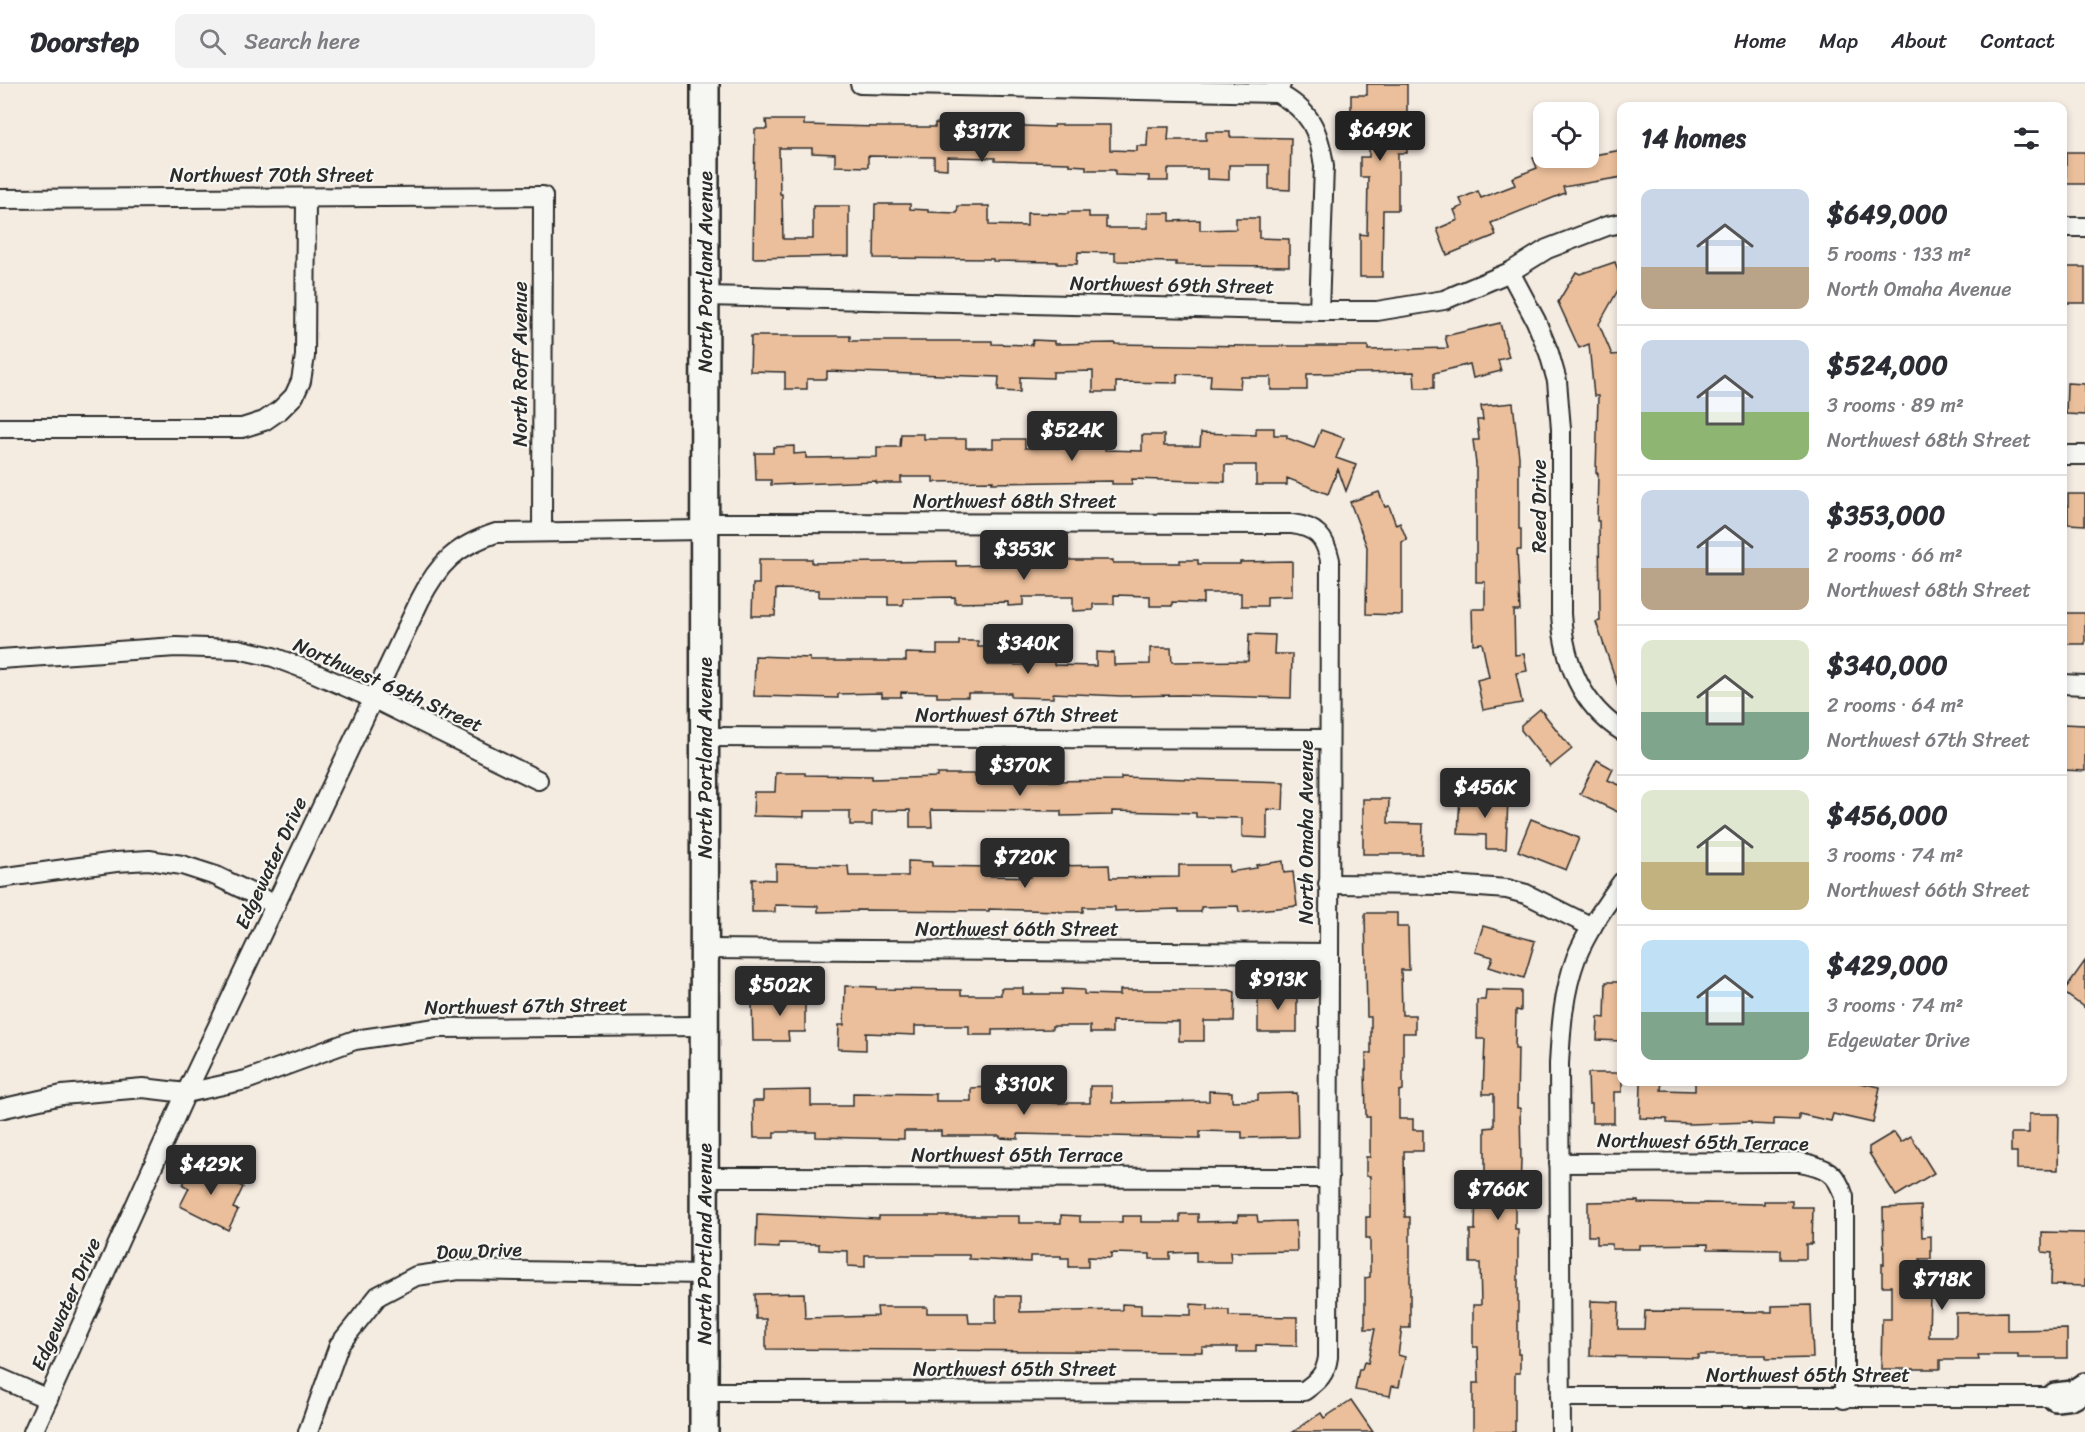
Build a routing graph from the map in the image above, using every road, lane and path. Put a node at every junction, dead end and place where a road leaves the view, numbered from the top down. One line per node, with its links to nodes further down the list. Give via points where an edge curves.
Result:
1 (705, 84): 11 (street, North Portland Avenue)
2 (860, 84): 3 (street)
3 (1279, 89): 12 (street, via 1303,110 1322,149)
4 (543, 196): 5 (street, Northwest 70th Street); 17 (street, North Roff Avenue)
5 (306, 198): 6 (street, Northwest 70th Street); 13 (street, via 304,368 294,396 280,410 264,421 242,428)
6 (0, 199)
7 (1617, 224): 10 (street, Northwest 69th Street, via 1547,249)
8 (2067, 227): 9 (street)
9 (2085, 227)
10 (1510, 272): 12 (street, Northwest 69th Street, via 1426,304 1377,311); 23 (street, Reed Drive, via 1549,353 1558,391 1564,644 1585,696)
11 (705, 296): 12 (street, Northwest 69th Street); 16 (street, North Portland Avenue)
12 (1319, 311)
13 (0, 428)
14 (2067, 455): 15 (street)
15 (2085, 455)
16 (704, 526): 17 (street, Edgewater Drive); 18 (street, Northwest 68th Street, via 1292,524 1302,525); 24 (street, North Portland Avenue)
17 (542, 532): 22 (street, Edgewater Drive, via 486,536 456,551 440,566)
18 (1322, 537): 25 (street, North Omaha Avenue, via 1330,560)
19 (0, 659): 22 (street, Northwest 69th Street, via 176,647 238,649 294,665)
20 (2067, 684): 21 (street)
21 (2085, 684)
22 (374, 699): 26 (street, Northwest 69th Street); 30 (street, Edgewater Drive)
23 (1617, 727)
24 (705, 737): 25 (street, Northwest 67th Street); 32 (street, North Portland Avenue)
25 (1329, 739): 28 (street, North Omaha Avenue)
26 (538, 780)
27 (0, 878): 30 (street, via 149,860 216,876)
28 (1328, 884): 31 (street, via 1507,889 1526,894); 33 (street, North Omaha Avenue)
29 (1617, 890): 31 (street)
30 (276, 905): 35 (street, Edgewater Drive)
31 (1592, 927): 37 (street, via 1566,992 1561,1027)
32 (705, 950): 33 (street, Northwest 66th Street); 34 (street, North Portland Avenue)
33 (1329, 953): 39 (street, North Omaha Avenue)
34 (705, 1026): 35 (street, Northwest 67th Street, via 436,1028 355,1040 246,1080); 38 (street, North Portland Avenue)
35 (186, 1092): 36 (street, Northwest 67th Street, via 142,1089 62,1095); 48 (street, Edgewater Drive)
36 (0, 1109)
37 (1559, 1163): 45 (street); 47 (street, Northwest 65th Terrace, via 1800,1162 1833,1175 1840,1185 1844,1205)
38 (704, 1178): 39 (street, Northwest 65th Terrace); 40 (street, North Portland Avenue)
39 (1329, 1178): 42 (street, North Omaha Avenue, via 1328,1357)
40 (705, 1274): 44 (street, North Portland Avenue); 50 (street, Dow Drive, via 459,1270 416,1276 378,1296 339,1345)
41 (0, 1378): 48 (street)
42 (1321, 1379): 44 (street, Northwest 65th Street, via 1304,1391)
43 (2085, 1387): 46 (street, via 2073,1395)
44 (704, 1392): 51 (street, North Portland Avenue)
45 (1560, 1397): 47 (street, Northwest 65th Street); 52 (street)
46 (2056, 1397): 47 (street, Northwest 65th Street)
47 (1844, 1399)
48 (48, 1400): 49 (street, Edgewater Drive)
49 (33, 1432)
50 (308, 1432)
51 (704, 1432)
52 (1561, 1432)

